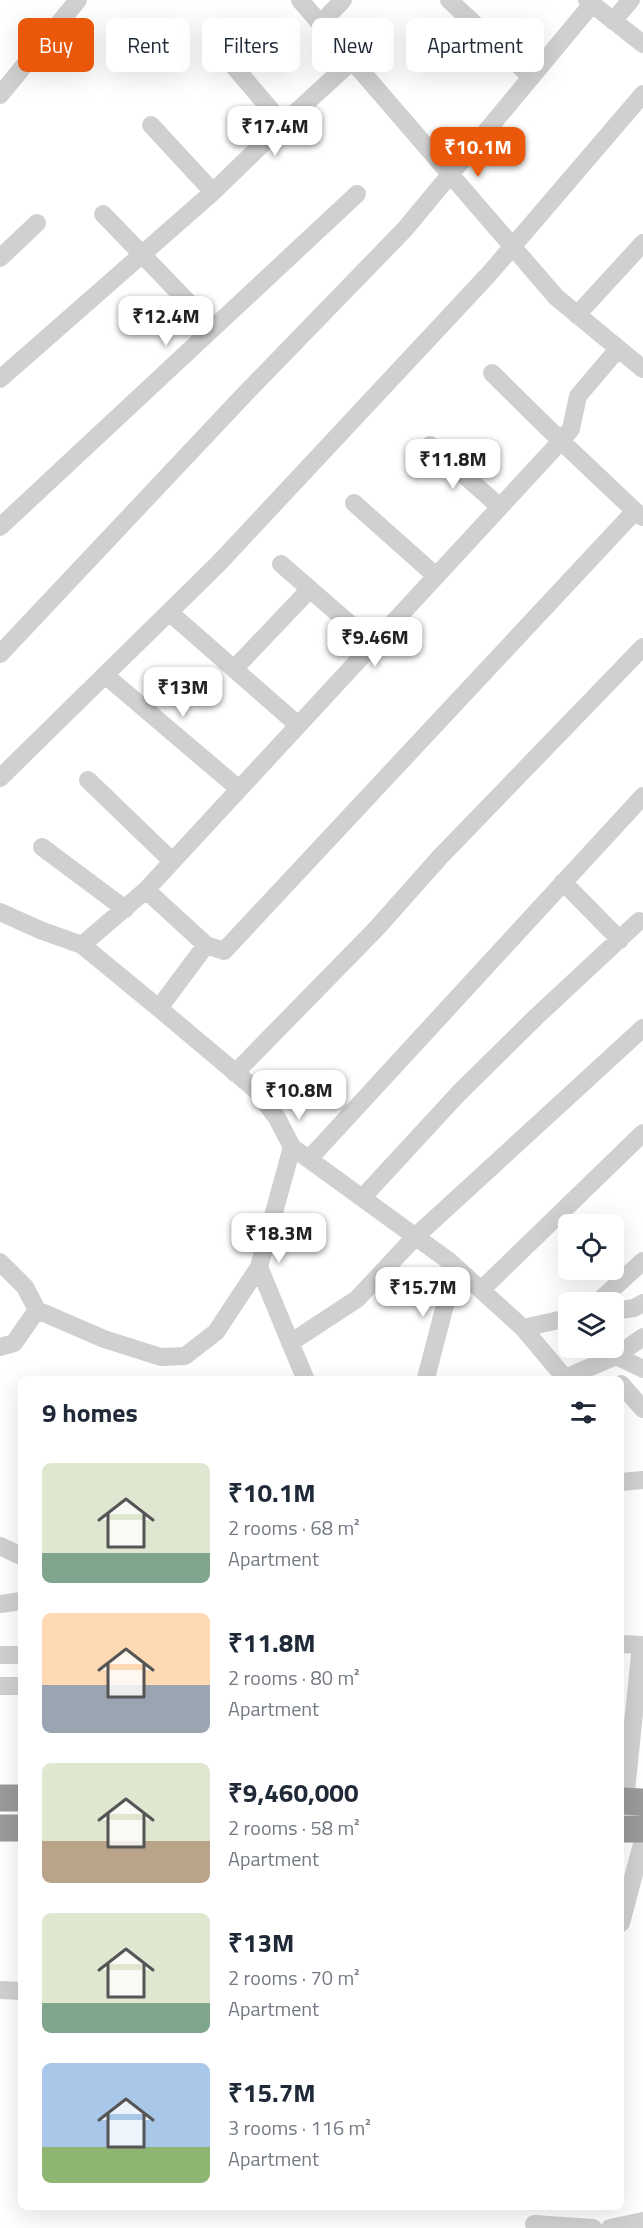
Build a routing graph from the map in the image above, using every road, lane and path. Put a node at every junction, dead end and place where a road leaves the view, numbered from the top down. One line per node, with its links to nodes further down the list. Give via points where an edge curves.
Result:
1 (78, 0): 16 (street)
2 (300, 0): 7 (street)
3 (343, 0): 8 (street)
4 (448, 0): 14 (street)
5 (631, 0): 9 (street)
6 (589, 2): 9 (street); 14 (street)
7 (316, 18)
8 (326, 18)
9 (613, 21): 10 (street)
10 (643, 44)
11 (239, 72): 17 (street)
12 (340, 72): 17 (street)
13 (363, 72): 19 (street)
14 (531, 77): 19 (street)
15 (643, 94): 25 (street)
16 (0, 95)
17 (283, 124): 20 (street)
18 (151, 125): 20 (street)
19 (451, 174): 25 (street); 46 (street, via 405,229)
20 (213, 192): 26 (street)
21 (357, 194): 29 (street)
22 (103, 214): 26 (street)
23 (37, 223): 27 (street)
24 (643, 243): 28 (street)
25 (513, 247): 28 (street); 43 (street)
26 (142, 254): 29 (street); 33 (street)
27 (0, 258)
28 (577, 315): 30 (street)
29 (213, 328): 39 (street)
30 (618, 349): 31 (street); 34 (street, via 578,396 571,429)
31 (643, 369)
32 (492, 373): 34 (street)
33 (0, 379)
34 (561, 441): 37 (street); 38 (street)
35 (430, 445): 37 (street)
36 (354, 502): 41 (street)
37 (500, 507): 41 (street)
38 (639, 514): 63 (street, via 224,951)
39 (0, 527)
40 (281, 564): 42 (street)
41 (436, 576): 44 (street)
42 (310, 590): 44 (street); 47 (street)
43 (169, 612): 47 (street); 48 (street)
44 (373, 644): 49 (street)
45 (643, 647): 66 (street)
46 (0, 654)
47 (234, 669): 49 (street)
48 (105, 675): 50 (street); 52 (street)
49 (298, 725): 52 (street)
50 (0, 778)
51 (88, 780): 55 (street)
52 (239, 789): 55 (street)
53 (643, 796): 56 (street)
54 (42, 847): 58 (street)
55 (172, 861): 57 (street)
56 (563, 882): 61 (street); 69 (street)
57 (146, 890): 58 (street); 63 (street)
58 (125, 909): 62 (street)
59 (0, 912): 62 (street)
60 (639, 921): 61 (street)
61 (620, 940): 70 (street, via 459,1093)
62 (82, 945): 64 (street)
63 (206, 945): 64 (street)
64 (159, 1008): 66 (street)
65 (643, 1028): 71 (street)
66 (235, 1073): 68 (street, via 255,1089)
67 (643, 1133): 76 (street)
68 (292, 1147): 69 (street); 74 (street)
69 (309, 1159): 70 (street)
70 (362, 1198): 71 (street)
71 (415, 1237): 75 (street); 84 (street, via 357,1299)
72 (643, 1261): 77 (street)
73 (0, 1262): 79 (street, via 25,1287)
74 (259, 1267): 79 (street, via 216,1332 185,1356 161,1357 104,1339); 84 (street)
75 (455, 1267): 76 (street); 92 (street)
76 (481, 1290): 82 (street)
77 (609, 1292)
78 (643, 1303): 80 (street)
79 (37, 1310): 85 (street, via 14,1343)
80 (624, 1310)
81 (558, 1320): 82 (street)
82 (522, 1328): 93 (street)
83 (643, 1337): 86 (street)
84 (290, 1343): 91 (street)
85 (0, 1347)
86 (624, 1350)
87 (612, 1358): 89 (street)
88 (620, 1358): 90 (street)
89 (595, 1366): 94 (street); 95 (street)
90 (643, 1369)
91 (304, 1376)
92 (427, 1376)
93 (563, 1376)
94 (570, 1376)
95 (610, 1376)
96 (624, 1387): 97 (street)
97 (643, 1409)
98 (643, 1480): 99 (street)
99 (624, 1482)
100 (0, 1546): 101 (street)
101 (18, 1555)
102 (18, 1601): 103 (street)
103 (0, 1604)
104 (624, 1644): 105 (street)
105 (642, 1645): 112 (street)
106 (0, 1655): 107 (street)
107 (18, 1655)
108 (0, 1686): 109 (street)
109 (18, 1686)
110 (0, 1798): 111 (highway)
111 (18, 1798)
112 (630, 1801)
113 (0, 1828): 114 (highway)
114 (18, 1828)
115 (624, 1829): 116 (highway)
116 (643, 1829)
117 (643, 1840): 118 (street)
118 (624, 1912)
119 (0, 1990): 120 (street)
120 (18, 1991)
121 (535, 2219): 123 (street)
122 (643, 2221): 124 (street)
123 (592, 2228)
124 (610, 2228)

